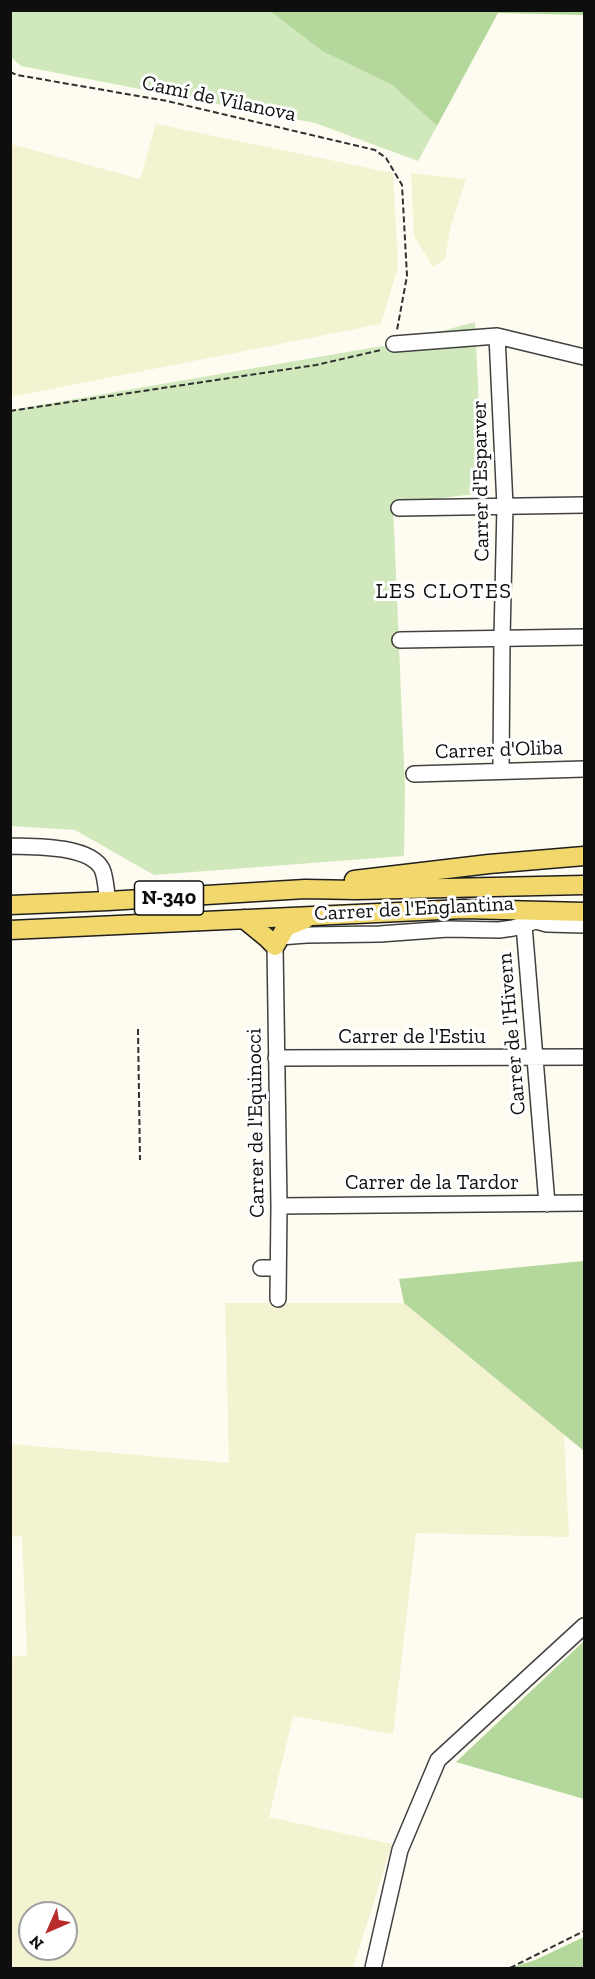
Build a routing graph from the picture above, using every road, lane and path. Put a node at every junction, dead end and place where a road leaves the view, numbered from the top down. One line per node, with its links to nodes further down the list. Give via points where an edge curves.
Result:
1 (10, 72): 3 (path, Camí de Vilanova, via 167,101 375,150 386,158 402,185 407,276)
2 (498, 336): 3 (street); 4 (street); 7 (street, Carrer d'Esparver)
3 (394, 344): 5 (path, via 316,365)
4 (585, 357)
5 (10, 411)
6 (585, 505): 7 (street)
7 (505, 506): 8 (street); 10 (street, Carrer d'Esparver)
8 (399, 508)
9 (585, 637): 10 (street)
10 (502, 638): 11 (street); 13 (street, Carrer d'Esparver)
11 (400, 640)
12 (585, 769): 13 (street, Carrer d'Oliba)
13 (501, 770): 14 (street, Carrer d'Oliba)
14 (414, 774)
15 (10, 846): 19 (street, via 55,848 92,856 103,870)
16 (585, 856): 18 (main road, via 352,880)
17 (585, 885): 18 (main road, N-340)
18 (328, 888): 19 (main road, N-340)
19 (108, 901): 20 (main road, N-340)
20 (10, 905)
21 (464, 909): 22 (main road); 23 (main road); 25 (street, Carrer de l'Hivern, via 475,916 508,918)
22 (585, 912)
23 (325, 915): 24 (main road); 28 (main road, via 286,927)
24 (244, 919): 27 (main road); 28 (main road)
25 (524, 925): 26 (street, Carrer de l'Englantina, via 536,921); 28 (street, Carrer de l'Englantina, via 499,930 306,934); 30 (street, Carrer de l'Hivern)
26 (585, 925)
27 (10, 930)
28 (278, 942): 32 (street, Carrer de l'Equinocci)
29 (138, 1029): 33 (path)
30 (535, 1057): 31 (street, Carrer de l'Estiu); 32 (street, Carrer de l'Estiu); 35 (street, Carrer de l'Hivern)
31 (585, 1057)
32 (276, 1058): 36 (street, Carrer de l'Equinocci)
33 (140, 1160)
34 (585, 1203): 35 (street, Carrer de la Tardor)
35 (547, 1204): 36 (street, Carrer de la Tardor)
36 (279, 1206): 38 (street, Carrer de l'Equinocci)
37 (261, 1268): 38 (street)
38 (278, 1268): 39 (street, Carrer de l'Equinocci)
39 (278, 1299)
40 (585, 1626): 42 (street, via 438,1760 400,1850)
41 (585, 1931): 43 (path)
42 (373, 1968)
43 (510, 1968)

